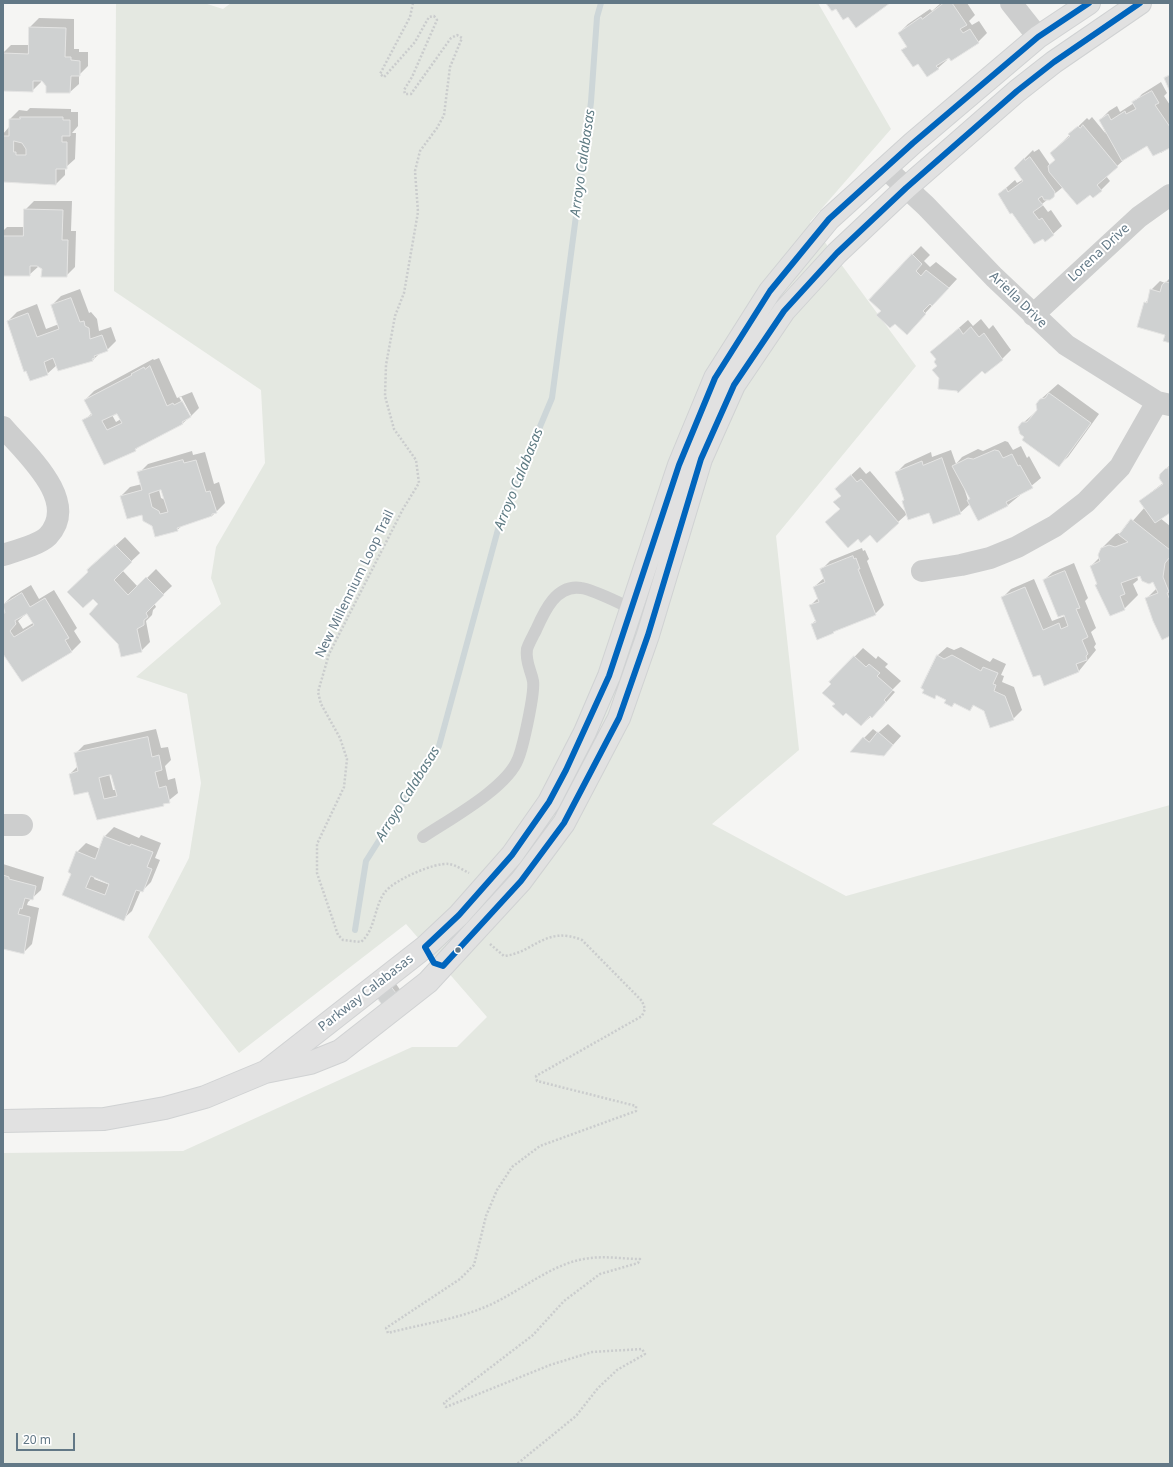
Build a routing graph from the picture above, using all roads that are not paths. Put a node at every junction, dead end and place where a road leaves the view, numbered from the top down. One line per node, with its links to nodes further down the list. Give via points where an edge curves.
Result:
1 (1012, 3): 4 (street)
2 (1089, 3): 4 (street, Parkway Calabasas)
3 (1140, 3): 5 (street, Parkway Calabasas)
4 (1038, 37): 5 (street); 6 (street, Parkway Calabasas)
5 (1054, 62): 7 (street, Parkway Calabasas)
6 (885, 168): 7 (street, Ariella Drive); 14 (street, Parkway Calabasas, via 829,219 770,291 715,378 679,465)
7 (906, 188): 9 (street, Ariella Drive); 17 (street, Parkway Calabasas, via 837,253 784,311 734,385 701,459 648,636 619,718 564,823 521,881)
8 (1170, 195): 9 (street, Lorena Drive, via 1139,217)
9 (1033, 316): 10 (street, Ariella Drive, via 1066,345)
10 (1163, 403): 13 (street, via 1120,466 1086,502 1055,526 1017,547 990,558 961,566)
11 (3, 426): 12 (street, via 52,485 58,502 58,521 47,537)
12 (3, 555)
13 (922, 571)
14 (632, 608): 15 (lane, via 581,588 570,589 554,598 545,609 528,648 526,660 533,683 529,716 518,759 507,776 488,794); 16 (street, Parkway Calabasas, via 609,676 585,732 549,802 512,855 459,915)
15 (424, 837)
16 (425, 947): 17 (street, via 434,963); 18 (street, Parkway Calabasas)
17 (443, 966): 19 (street, Parkway Calabasas, via 428,982)
18 (359, 998): 19 (street); 20 (street, Parkway Calabasas)
19 (377, 1024): 20 (street, Parkway Calabasas, via 340,1051 310,1063)
20 (265, 1072): 21 (street, Parkway Calabasas, via 205,1097 164,1108 104,1119)
21 (3, 1121)

